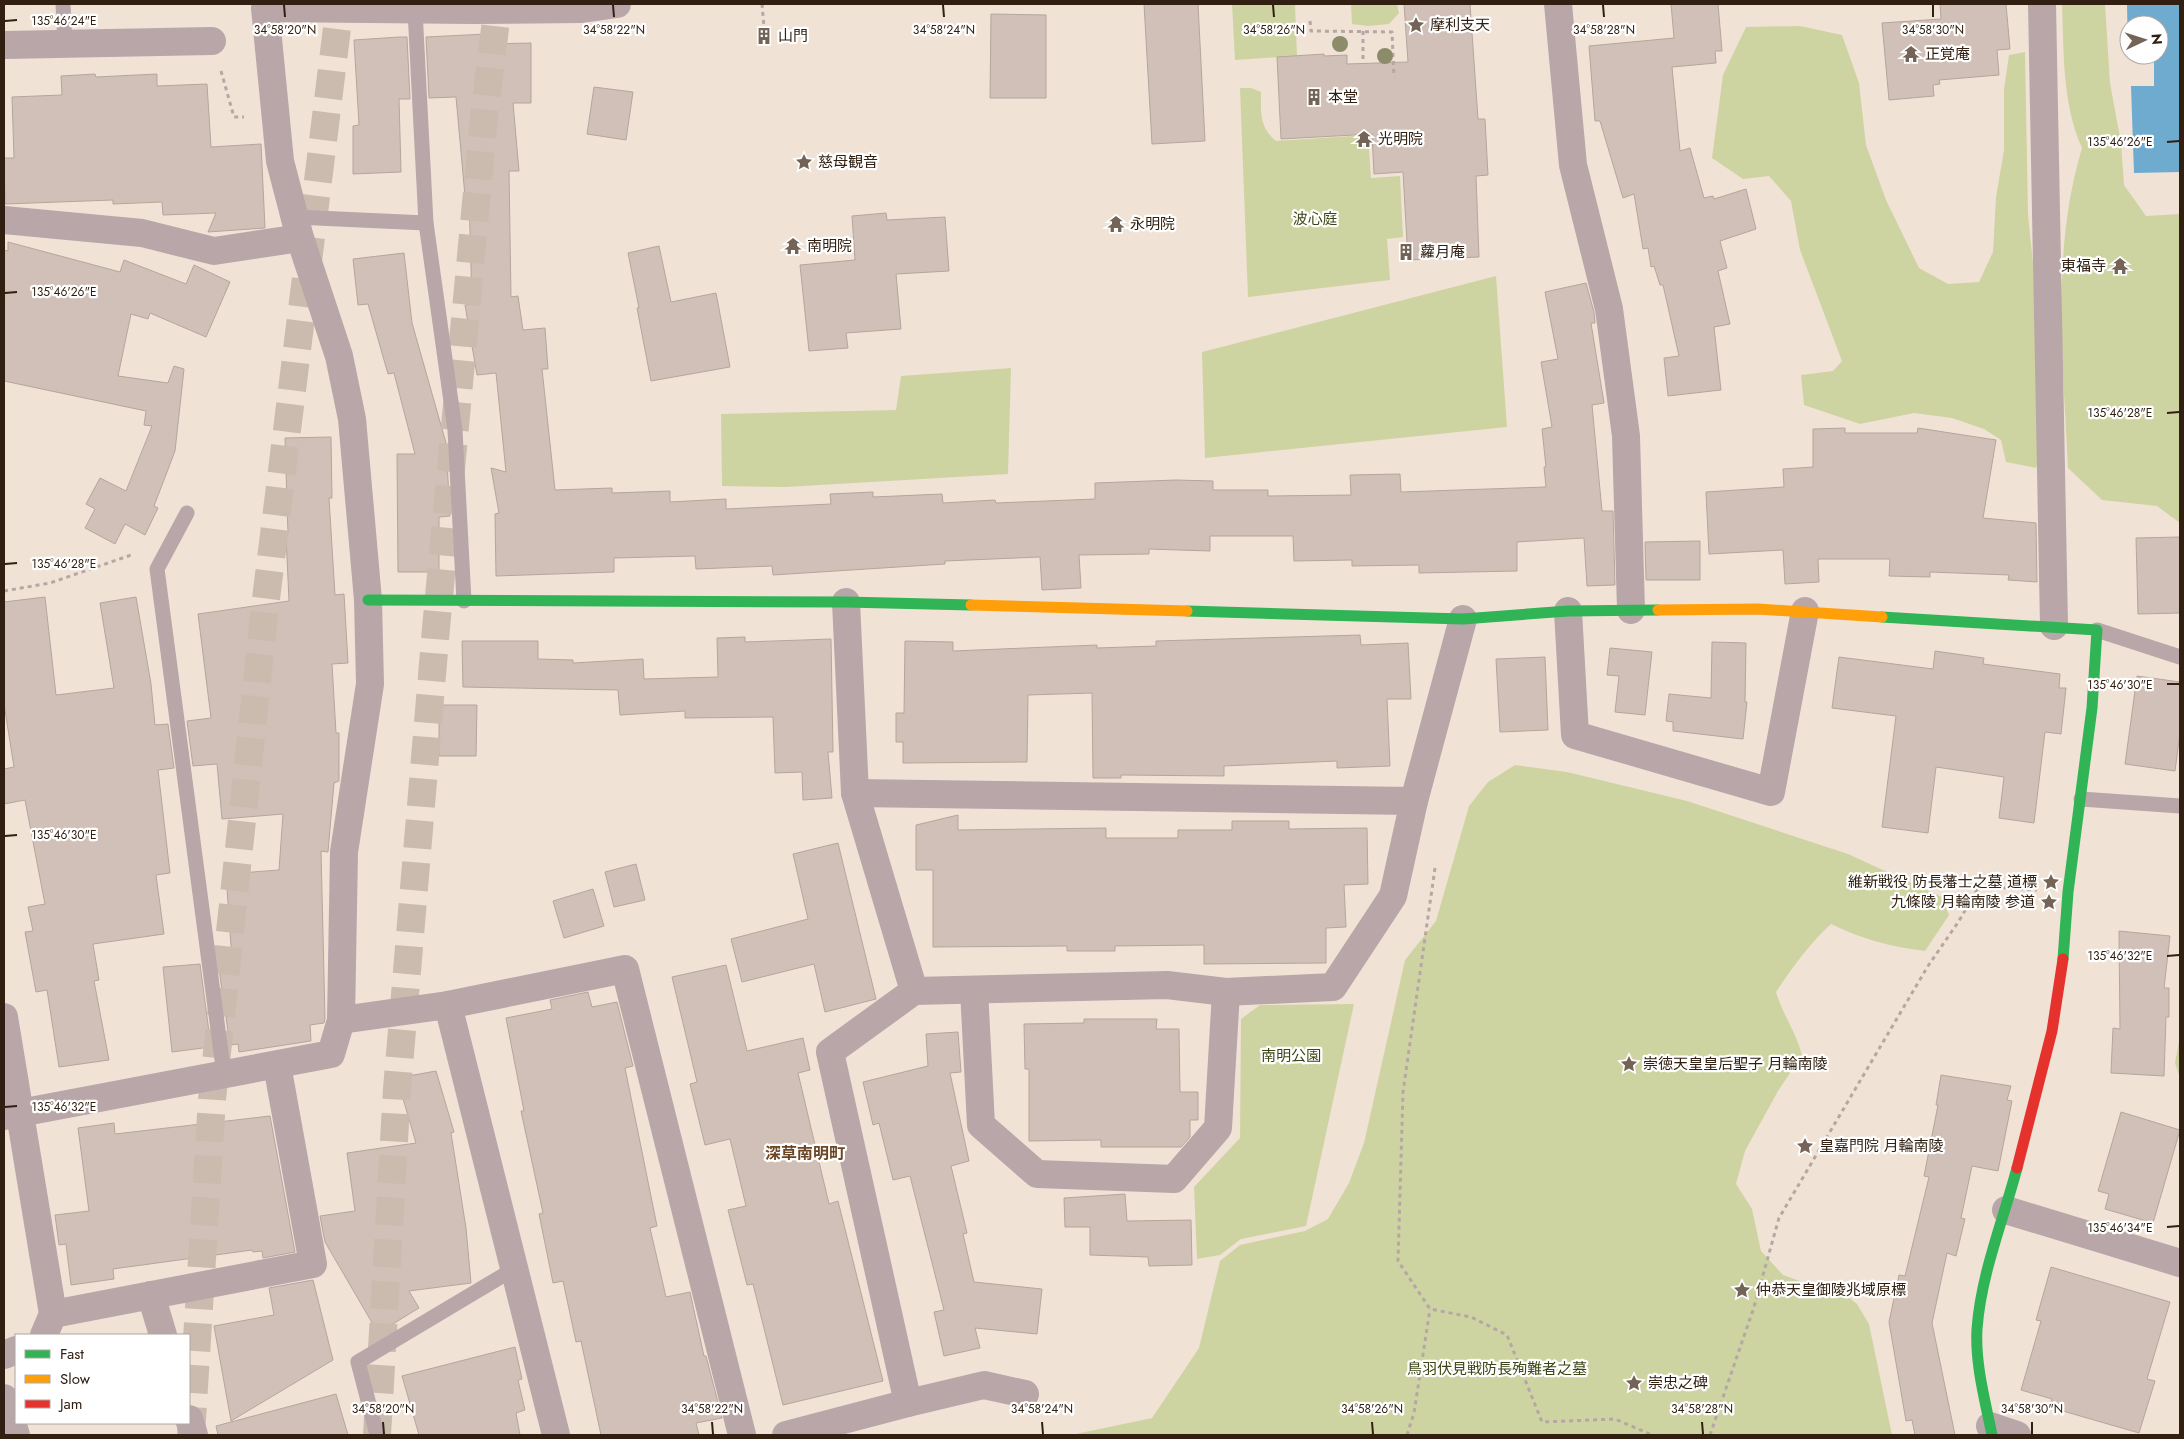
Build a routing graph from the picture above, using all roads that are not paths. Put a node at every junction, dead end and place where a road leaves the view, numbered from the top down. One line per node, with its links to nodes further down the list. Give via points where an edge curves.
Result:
1 (63, 4): 9 (lane)
2 (617, 4): 6 (street, via 582,9)
3 (1558, 4): 18 (street, via 1573,165 1609,309 1626,436)
4 (2042, 4): 22 (street)
5 (275, 6): 7 (street); 13 (street, via 280,161)
6 (474, 7): 7 (street)
7 (415, 10): 12 (lane)
8 (212, 41): 9 (street)
9 (66, 45): 10 (street)
10 (4, 46)
11 (4, 220): 13 (street, via 142,233 214,251)
12 (426, 223): 13 (lane); 16 (lane, via 454,430)
13 (297, 228): 15 (street, via 339,356 352,419)
14 (187, 513): 36 (lane, via 157,569)
15 (368, 600): 16 (street); 34 (street, via 370,684 344,852)
16 (464, 601): 17 (street)
17 (846, 602): 21 (street); 25 (street)
18 (1631, 610): 19 (street); 20 (street)
19 (1568, 611): 20 (street, via 1575,735 1772,792); 21 (street)
20 (1805, 612): 22 (street)
21 (1463, 619): 27 (street)
22 (2054, 626): 23 (street)
23 (2097, 630): 24 (lane); 26 (street)
24 (2180, 657)
25 (855, 793): 27 (street); 30 (street)
26 (2081, 799): 28 (lane); 38 (street, via 2052,1031)
27 (1414, 800): 31 (street, via 1393,896 1333,986)
28 (2180, 806)
29 (974, 990): 30 (street); 31 (street, via 1167,985); 31 (street, via 981,1126 1037,1174 1174,1179 1218,1128)
30 (914, 991): 46 (street, via 830,1052)
31 (1226, 992)
32 (448, 1005): 34 (street); 40 (street); 53 (street, via 624,969)
33 (4, 1017): 37 (street)
34 (342, 1020): 35 (street, via 331,1054)
35 (277, 1065): 36 (street); 41 (street, via 313,1264)
36 (224, 1075): 37 (street)
37 (12, 1114): 42 (street)
38 (2006, 1210): 39 (street); 48 (street, via 1982,1289 1976,1330 1980,1378)
39 (2180, 1263)
40 (514, 1269): 51 (lane, via 358,1362); 52 (street)
41 (151, 1295): 42 (street); 43 (street)
42 (48, 1325)
43 (163, 1334)
44 (1025, 1394): 46 (street, via 984,1385)
45 (4, 1398): 49 (street)
46 (908, 1403): 54 (street)
47 (190, 1422): 50 (street)
48 (1991, 1431): 55 (street)
49 (16, 1435)
50 (194, 1435)
51 (377, 1435)
52 (556, 1435)
53 (742, 1435)
54 (786, 1435)
55 (2017, 1435)

